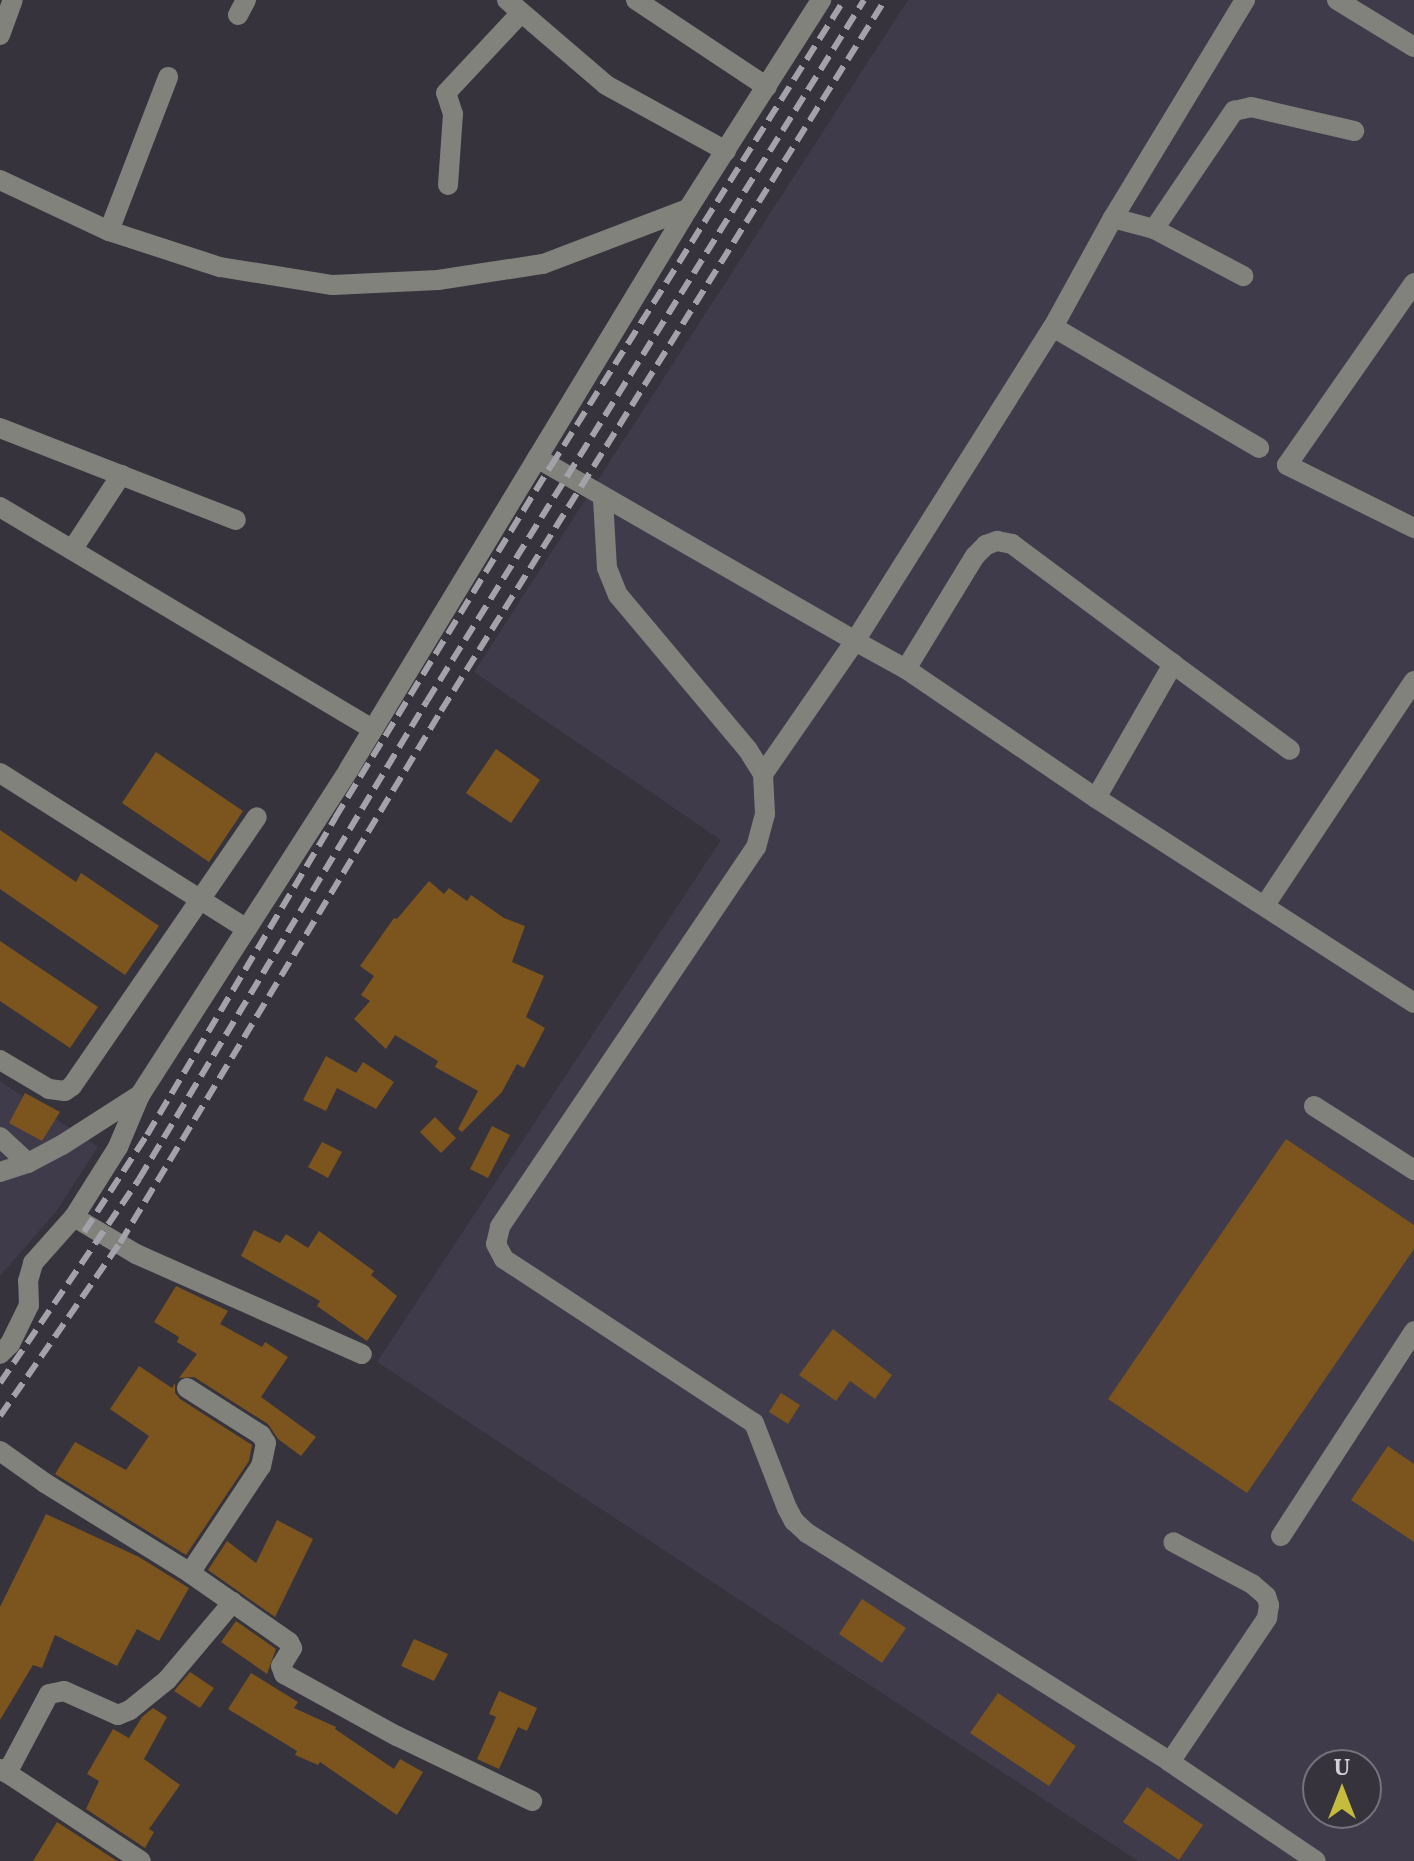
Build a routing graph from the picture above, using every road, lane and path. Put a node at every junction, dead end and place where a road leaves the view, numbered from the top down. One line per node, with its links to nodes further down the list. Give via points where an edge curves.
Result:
1 (13, 0): 7 (street)
2 (636, 0): 10 (street)
3 (821, 0): 10 (street)
4 (1245, 0): 16 (street)
5 (1337, 0): 8 (street)
6 (513, 7): 12 (street, via 606,85); 14 (street, via 446,93 453,114)
7 (0, 35)
8 (1414, 47)
9 (168, 77): 18 (street)
10 (767, 87): 12 (street)
11 (1354, 131): 17 (street, via 1251,107 1234,111)
12 (726, 151): 15 (street)
13 (0, 180): 18 (street)
14 (448, 185)
15 (688, 209): 18 (street, via 543,264 379,284 333,285 220,267); 24 (street)
16 (1113, 218): 17 (street); 21 (street)
17 (1154, 229): 19 (street)
18 (109, 231)
19 (1243, 276)
20 (1414, 283): 29 (street, via 1287,465)
21 (1053, 327): 23 (street); 31 (street)
22 (0, 428): 25 (street)
23 (1259, 448)
24 (537, 458): 26 (street); 35 (street)
25 (121, 475): 28 (street); 30 (street)
26 (603, 499): 31 (street); 38 (street, via 607,568 618,595)
27 (0, 507): 30 (street)
28 (236, 520)
29 (1414, 528)
30 (72, 550): 35 (street)
31 (855, 641): 33 (street); 38 (street)
32 (1173, 664): 33 (street, via 1012,544 997,541 975,556); 36 (street); 39 (street)
33 (906, 669): 39 (street)
34 (1414, 681): 42 (street)
35 (373, 729): 43 (street)
36 (1290, 750)
37 (0, 773): 41 (street)
38 (763, 774): 62 (street, via 765,814 756,847 513,1205 496,1244 504,1259 754,1423 787,1508 807,1533)
39 (1096, 798): 42 (street)
40 (257, 817): 41 (street)
41 (200, 899): 43 (street); 45 (street, via 72,1086 65,1091 49,1089)
42 (1265, 905): 44 (street)
43 (247, 929): 46 (street)
44 (1414, 1003)
45 (0, 1060)
46 (140, 1095): 49 (street); 52 (street, via 118,1147)
47 (1314, 1106): 50 (street)
48 (0, 1137): 49 (street)
49 (28, 1163): 51 (street)
50 (1414, 1170)
51 (0, 1172)
52 (74, 1217): 54 (street, via 33,1263 29,1305); 55 (street, via 136,1254)
53 (1414, 1331): 58 (street)
54 (0, 1354)
55 (362, 1354)
56 (187, 1388): 60 (street, via 266,1443 261,1466)
57 (0, 1451): 60 (street)
58 (1281, 1536)
59 (1173, 1542): 62 (street, via 1252,1584 1269,1605 1267,1618)
60 (190, 1573): 61 (street)
61 (233, 1602): 63 (street, via 167,1680 130,1710 118,1715 64,1691 49,1694); 64 (street, via 289,1642 292,1648 281,1666 284,1674)
62 (1170, 1762): 66 (street)
63 (4, 1771): 65 (street)
64 (532, 1801)
65 (141, 1861)
66 (1316, 1861)

